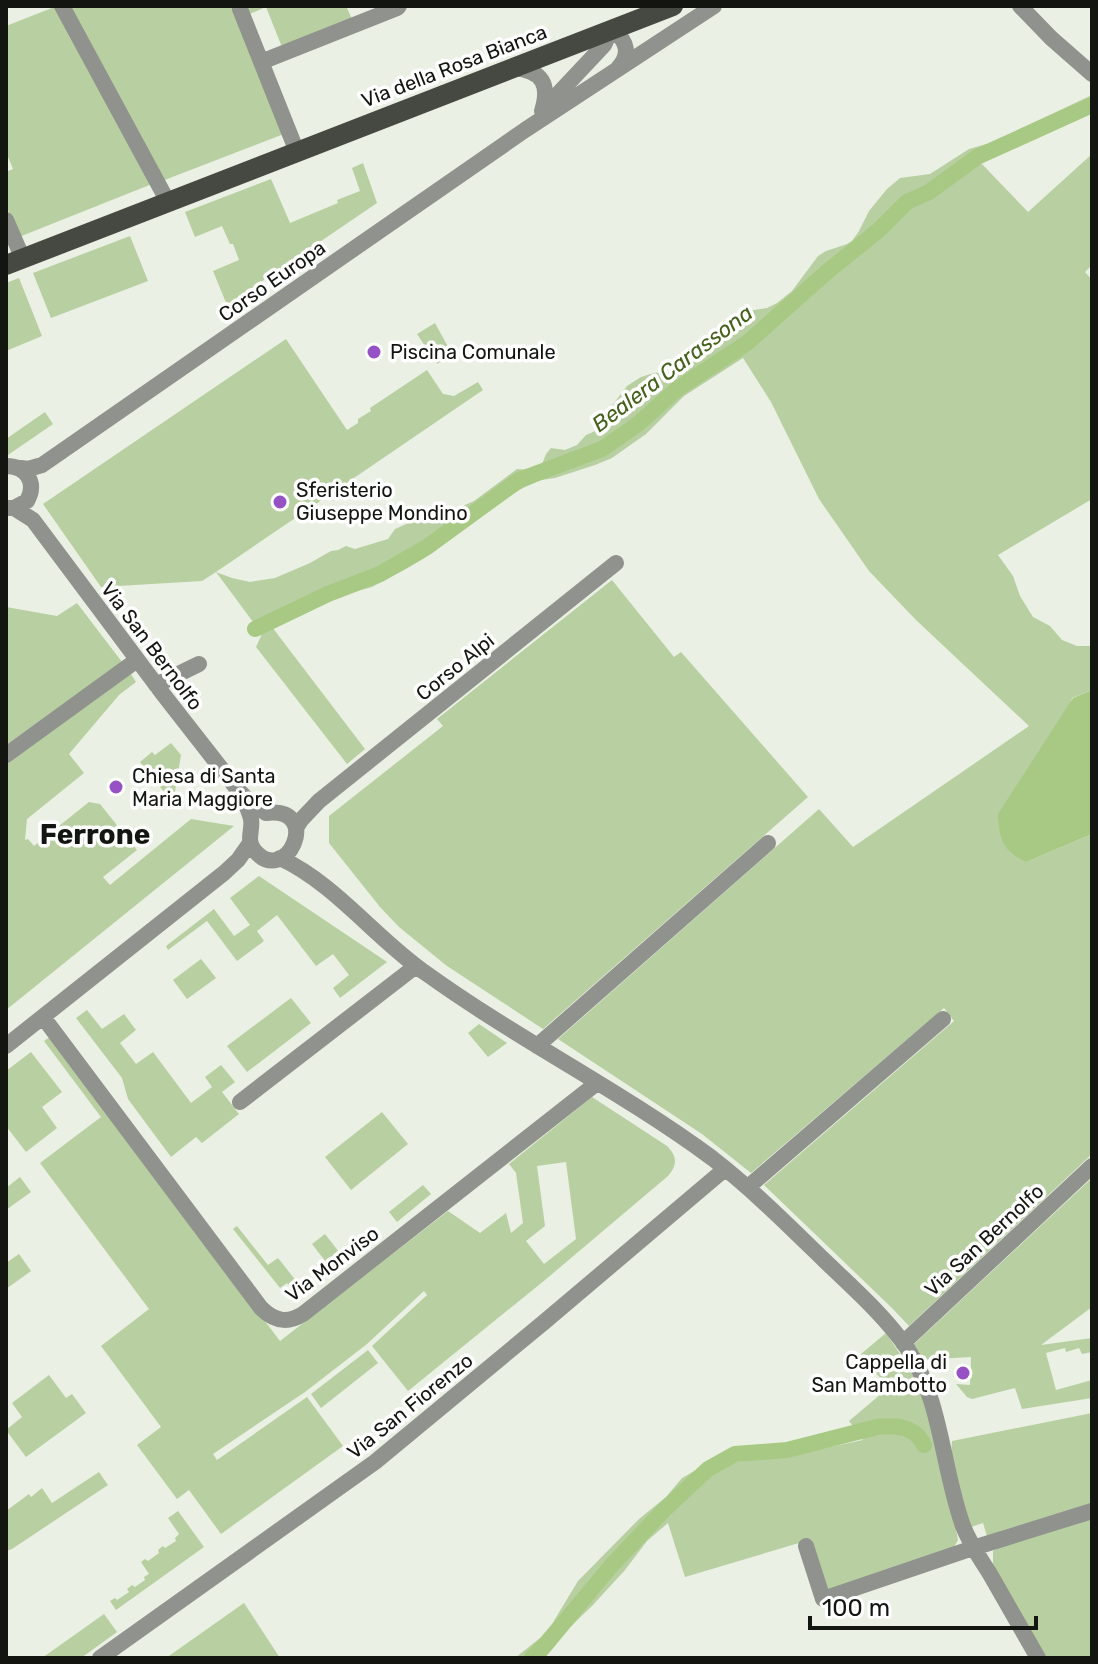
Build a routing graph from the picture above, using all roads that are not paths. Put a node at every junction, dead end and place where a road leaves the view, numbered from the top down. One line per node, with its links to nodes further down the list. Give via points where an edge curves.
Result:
1 (62, 6): 15 (street)
2 (399, 6): 8 (street)
3 (673, 6): 7 (main road, Via della Rosa Bianca)
4 (714, 6): 10 (street, Corso Europa)
5 (1020, 6): 11 (street)
6 (240, 9): 8 (street)
7 (612, 30): 9 (main road, Via della Rosa Bianca); 10 (street, via 626,46); 12 (street, Corso Europa)
8 (261, 62): 14 (street)
9 (515, 68): 12 (street, via 531,71 542,81); 14 (main road, Via della Rosa Bianca)
10 (617, 69): 13 (street, Corso Europa)
11 (1092, 74)
12 (542, 111): 13 (street, Corso Europa)
13 (525, 130): 18 (street, Corso Europa)
14 (297, 152): 15 (main road, Via della Rosa Bianca)
15 (168, 202): 17 (main road, Via della Rosa Bianca)
16 (6, 220): 17 (street, Via della Rosa Bianca)
17 (14, 262)
18 (42, 465): 19 (street, Corso Europa); 20 (street, Corso Europa)
19 (13, 467): 20 (street, Corso Europa, via 26,473)
20 (30, 491): 21 (street, Corso Europa, via 21,505); 22 (street, Via San Bernolfo)
21 (10, 508): 22 (street, Via San Bernolfo)
22 (33, 520): 24 (street, Via San Bernolfo)
23 (616, 563): 29 (street, Corso Alpi)
24 (137, 660): 26 (street, Via San Bernolfo); 27 (street)
25 (199, 664): 26 (street)
26 (156, 685): 28 (street, Via San Bernolfo)
27 (6, 755)
28 (242, 795): 30 (street, Via San Bernolfo); 32 (street, Via San Bernolfo)
29 (319, 801): 31 (street, Corso Alpi); 33 (street, Corso Alpi)
30 (266, 813): 31 (street); 32 (street)
31 (284, 814): 33 (street)
32 (252, 824): 34 (street, Via San Bernolfo)
33 (296, 828): 36 (street)
34 (250, 843): 37 (street); 39 (street)
35 (768, 843): 45 (street)
36 (294, 846): 38 (street); 40 (street)
37 (262, 856): 38 (street); 39 (street)
38 (280, 858): 40 (street)
39 (224, 873): 42 (street)
40 (318, 880): 41 (street)
41 (416, 966): 45 (street); 47 (street)
42 (43, 1017): 44 (street); 46 (street, Via Monviso, via 261,1308 284,1321 303,1314)
43 (943, 1019): 50 (street)
44 (6, 1046)
45 (537, 1046): 46 (street)
46 (597, 1083): 49 (street)
47 (240, 1102)
48 (1092, 1166): 51 (street, Via San Bernolfo)
49 (725, 1169): 50 (street); 55 (street, Via San Fiorenzo, via 375,1462)
50 (748, 1187): 51 (street)
51 (903, 1343): 54 (street, via 929,1394)
52 (1092, 1511): 54 (street)
53 (806, 1546): 54 (street, via 823,1599)
54 (973, 1548): 56 (street)
55 (104, 1657)
56 (1038, 1658)

